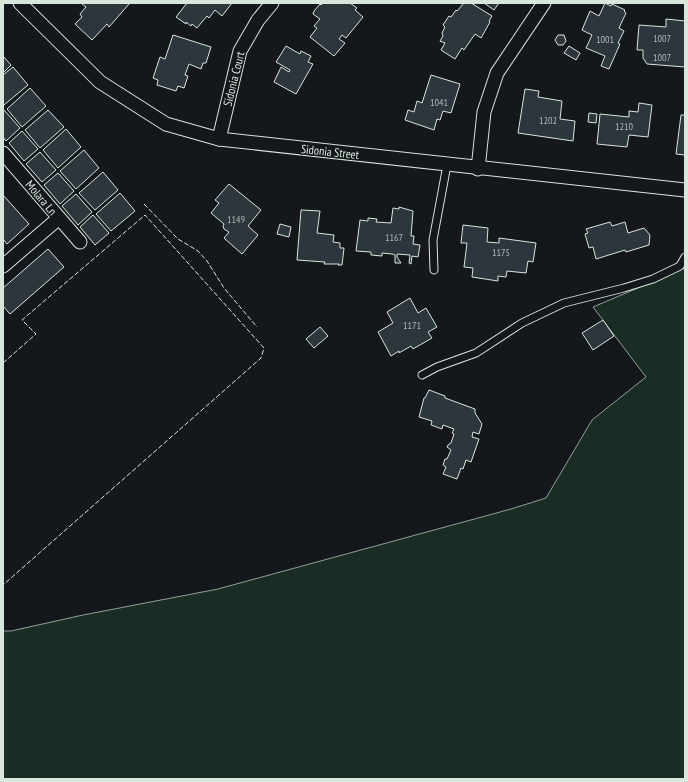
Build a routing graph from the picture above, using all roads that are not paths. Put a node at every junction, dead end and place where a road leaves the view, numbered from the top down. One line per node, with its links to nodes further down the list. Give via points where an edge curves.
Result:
1 (20, 3): 4 (street, Sidonia Street, via 100,82 166,124)
2 (272, 3): 4 (street, Sidonia Court, via 258,20 240,51)
3 (544, 3): 7 (street, via 497,73 484,112)
4 (219, 139): 6 (street, Sidonia Street)
5 (3, 153): 9 (street, Molara Ln)
6 (447, 165): 7 (street, Sidonia Street); 13 (lane, via 434,240)
7 (478, 169): 8 (street, Sidonia Street)
8 (685, 190)
9 (58, 218): 10 (street, Molara Ln); 12 (street)
10 (80, 242)
11 (685, 257): 14 (lane, via 680,266 653,279 564,303 522,323 476,353)
12 (5, 261)
13 (434, 270)
14 (422, 375)

